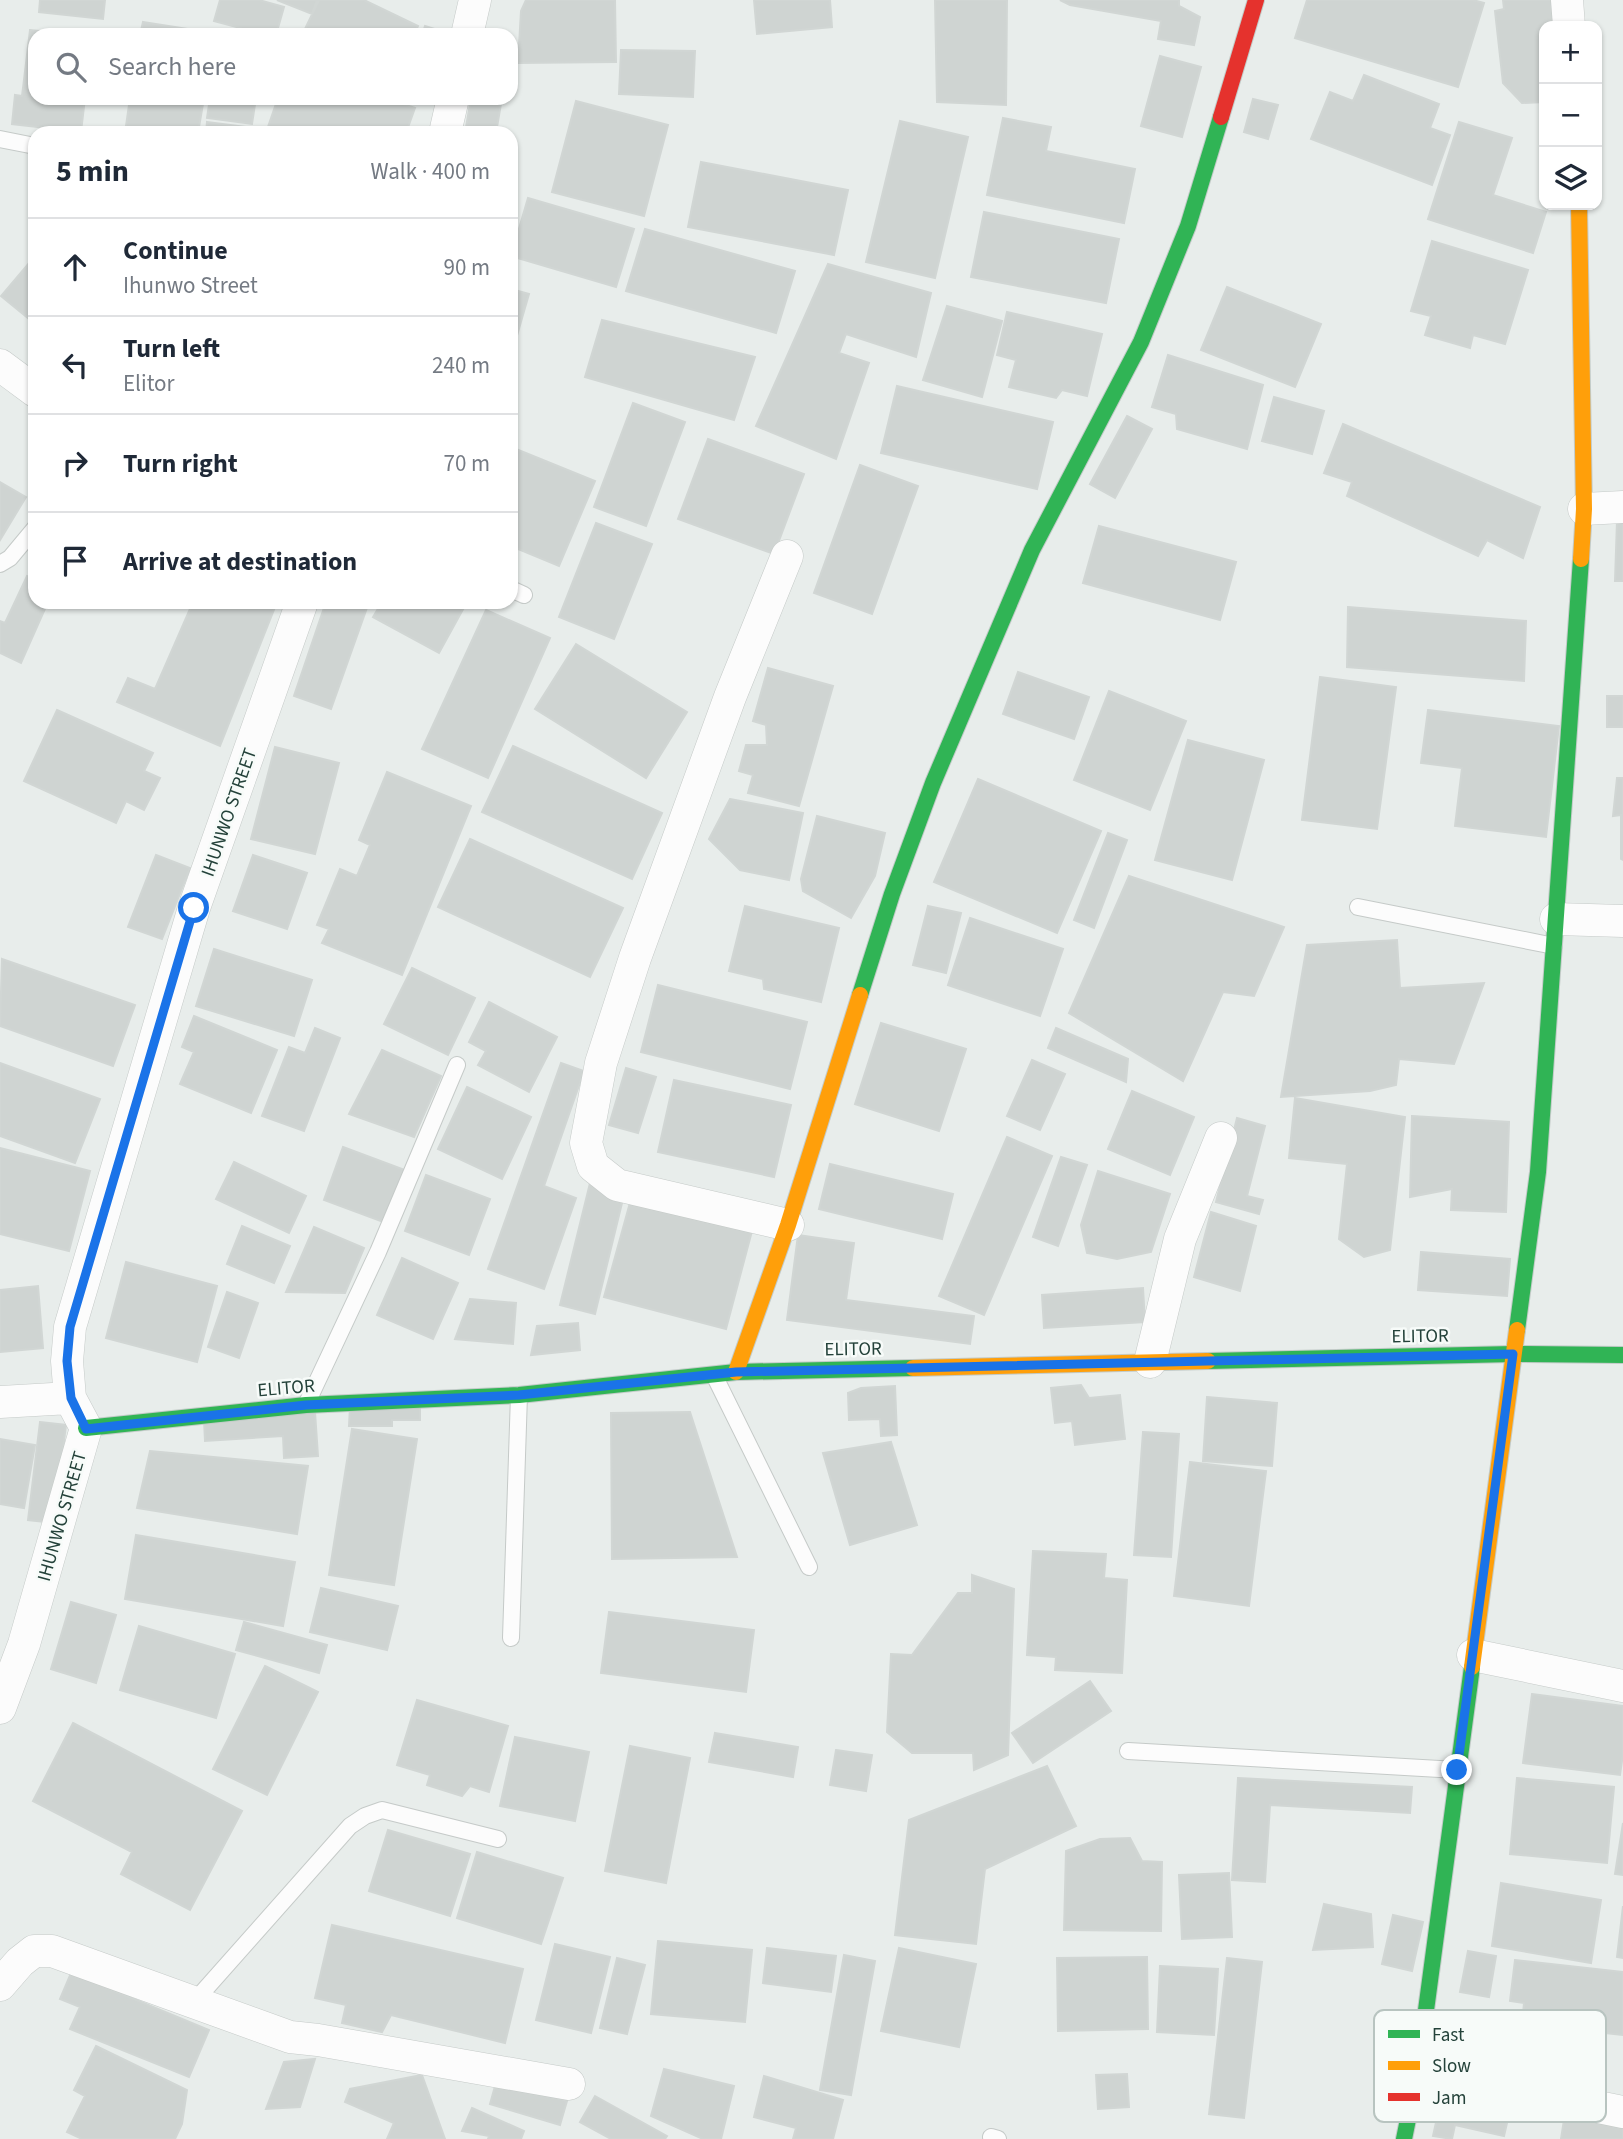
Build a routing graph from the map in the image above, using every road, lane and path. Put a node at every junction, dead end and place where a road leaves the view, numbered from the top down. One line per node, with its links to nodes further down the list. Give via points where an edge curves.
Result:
1 (475, 0): 5 (street)
2 (1256, 0): 24 (street, via 1188,226 1141,342 1032,550 933,783 891,894)
3 (1567, 0): 4 (street)
4 (1569, 21)
5 (469, 28)
6 (451, 105): 7 (street)
7 (447, 126)
8 (0, 139): 9 (lane)
9 (28, 145)
10 (1579, 210): 14 (street)
11 (0, 365): 12 (street)
12 (28, 386)
13 (1623, 507): 14 (street)
14 (1584, 509): 21 (street)
15 (28, 536): 17 (lane)
16 (787, 556): 24 (street, via 635,958 601,1063 586,1143 593,1166 618,1185)
17 (0, 564)
18 (300, 609): 31 (street, IHUNWO STREET, via 194,908 92,1249 70,1327)
19 (1358, 907): 21 (lane)
20 (1623, 921): 21 (street)
21 (1555, 932): 25 (street, via 1538,1172)
22 (457, 1065): 33 (lane, via 378,1252)
23 (1221, 1138): 27 (street, via 1180,1239)
24 (788, 1225): 28 (street)
25 (1513, 1354): 26 (street, ELITOR); 27 (street, ELITOR); 37 (street)
26 (1623, 1355)
27 (1150, 1362): 28 (street, ELITOR)
28 (736, 1372): 29 (street, ELITOR)
29 (713, 1374): 30 (street, ELITOR); 35 (lane)
30 (519, 1395): 33 (street, ELITOR); 36 (lane)
31 (71, 1398): 32 (street); 34 (street, IHUNWO STREET)
32 (0, 1402)
33 (306, 1405): 34 (street, ELITOR)
34 (86, 1429): 39 (street, IHUNWO STREET, via 24,1644)
35 (809, 1567)
36 (511, 1638)
37 (1473, 1655): 38 (street); 41 (street)
38 (1623, 1686)
39 (0, 1708)
40 (1128, 1751): 41 (lane)
41 (1457, 1770): 45 (street)
42 (498, 1839): 44 (lane, via 382,1810 365,1816 350,1826)
43 (0, 1985): 44 (street, via 34,1951 52,1951)
44 (193, 2003): 46 (street, via 290,2037)
45 (1426, 2010)
46 (569, 2084)

